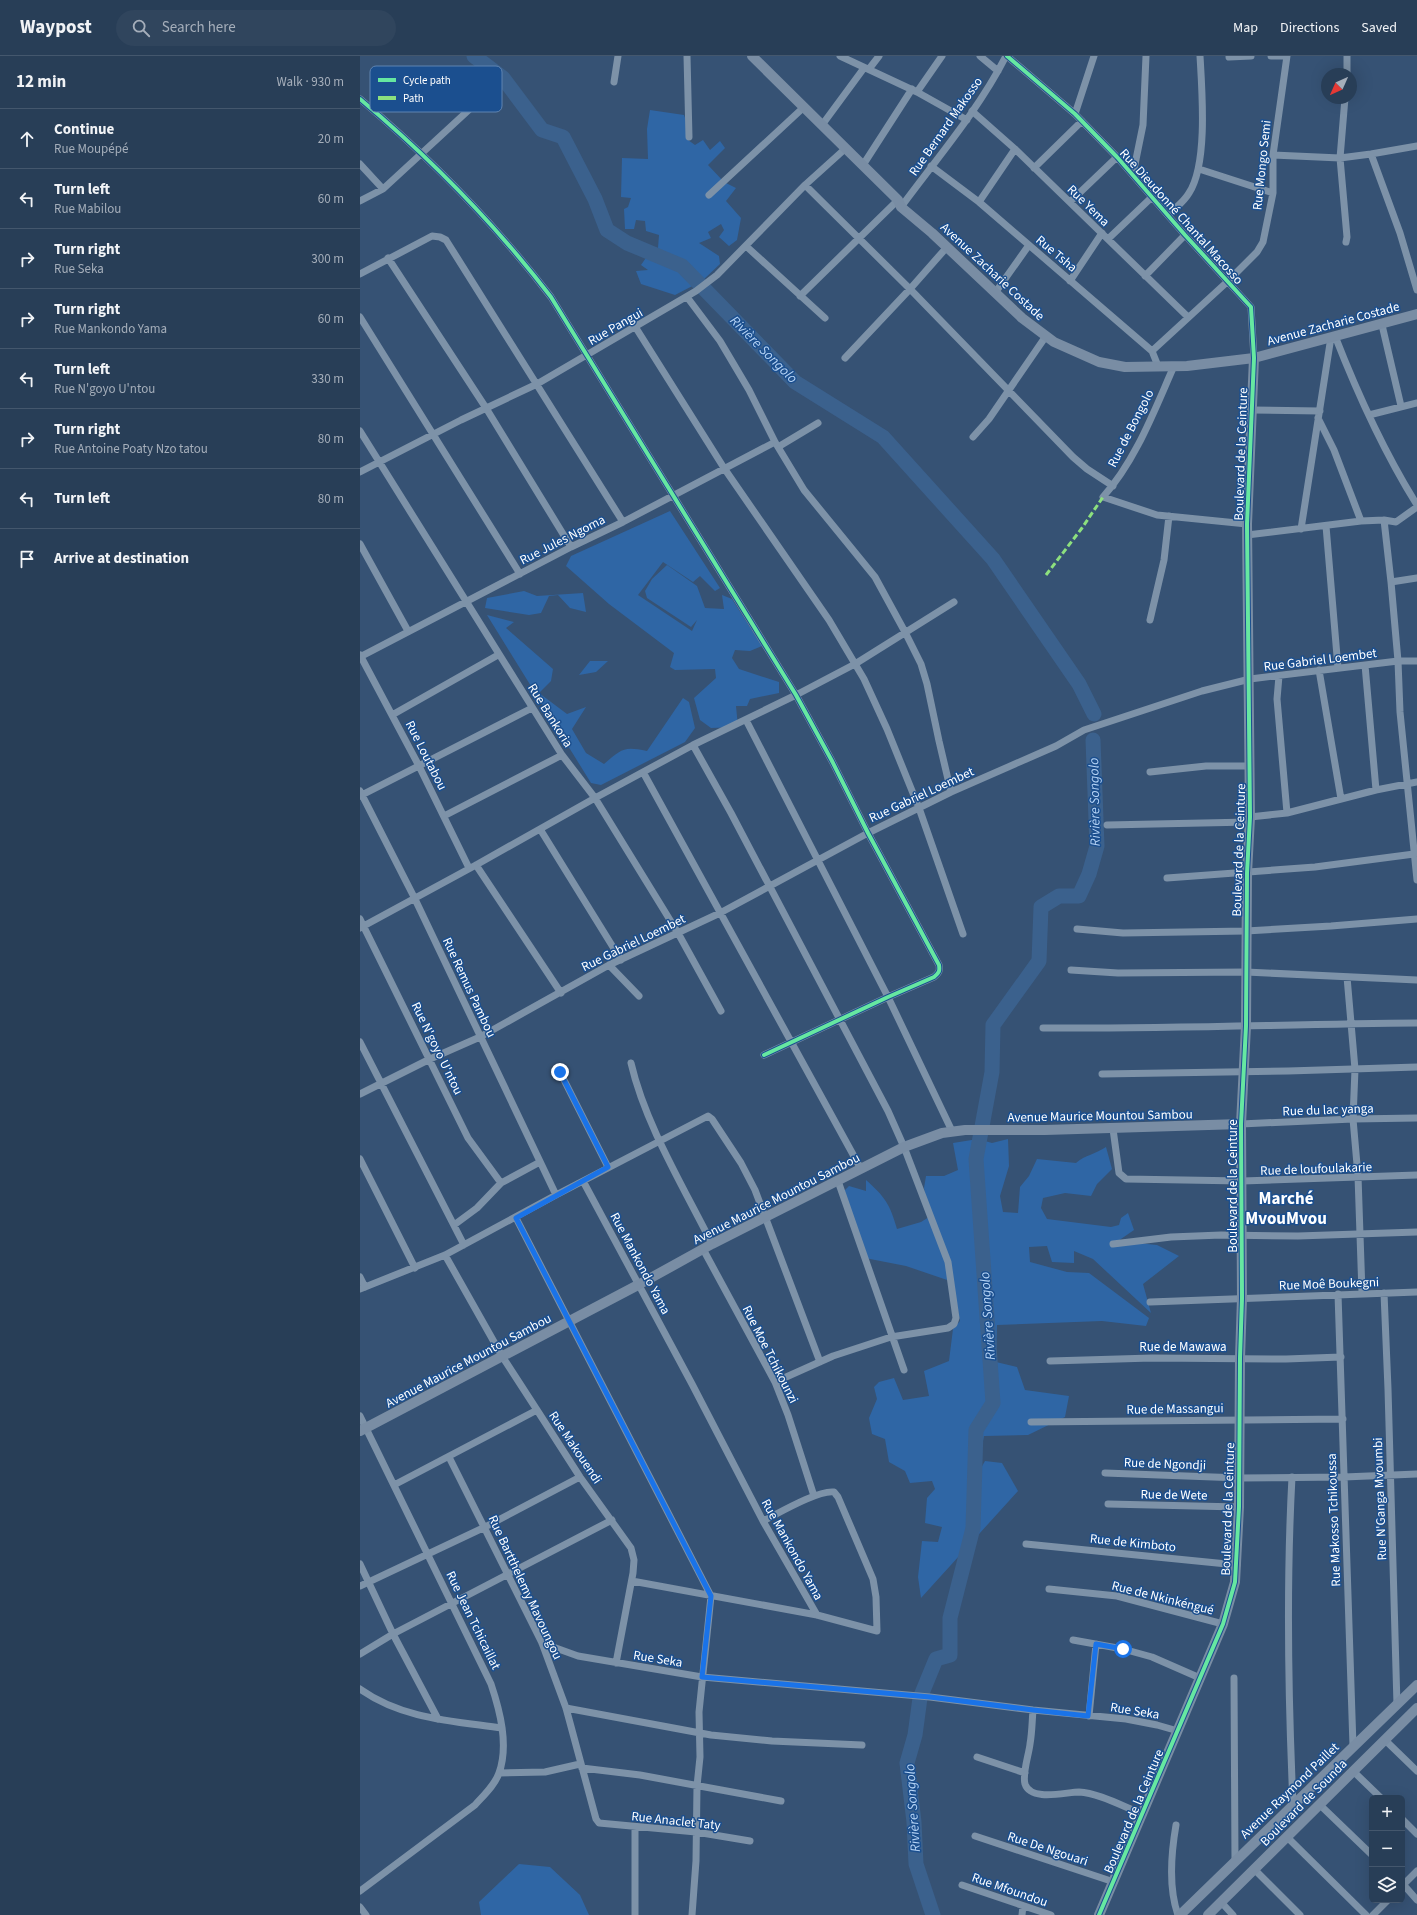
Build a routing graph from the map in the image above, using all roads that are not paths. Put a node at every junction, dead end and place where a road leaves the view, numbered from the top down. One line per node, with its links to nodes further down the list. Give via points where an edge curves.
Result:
1 (618, 56): 20 (street)
2 (687, 56): 33 (street)
3 (752, 56): 25 (street, Avenue Zacharie Costade)
4 (840, 56): 17 (street)
5 (879, 56): 17 (street)
6 (942, 56): 21 (street)
7 (980, 56): 19 (street)
8 (1006, 56): 19 (street, Rue Bernard Makosso); 29 (street, Rue Dieudonné Chantal Macosso)
9 (1094, 56): 29 (street)
10 (1146, 56): 47 (street, via 1143,125)
11 (1200, 56): 46 (street, via 1203,105)
12 (1251, 56): 16 (street)
13 (1271, 56): 14 (street)
14 (1287, 56): 39 (street, Rue Mongo Semi)
15 (1347, 56): 18 (street)
16 (1229, 57)
17 (867, 68): 21 (street); 32 (street)
18 (1347, 68)
19 (998, 71): 26 (street, Rue Bernard Makosso)
20 (614, 82)
21 (914, 90): 30 (street); 43 (street)
22 (360, 99): 24 (street)
23 (1345, 104): 41 (street)
24 (370, 107)
25 (804, 107): 32 (street, Avenue Zacharie Costade); 51 (street)
26 (972, 111): 30 (street, Rue Bernard Makosso); 36 (street, Rue Yema)
27 (376, 112): 37 (street)
28 (467, 112): 37 (street)
29 (1075, 114): 31 (street, Rue Dieudonné Chantal Macosso)
30 (966, 120): 44 (street, Rue Bernard Makosso)
31 (1082, 121): 40 (street, Rue Dieudonné Chantal Macosso); 45 (street)
32 (822, 124): 35 (street, Avenue Zacharie Costade)
33 (690, 137)
34 (1417, 146): 38 (street)
35 (846, 148): 43 (street, Avenue Zacharie Costade); 48 (street, Rue Pangui)
36 (1015, 149): 45 (street, Rue Yema); 54 (street)
37 (421, 154): 49 (street); 85 (street, via 470,201 523,259 552,296)
38 (1371, 154): 41 (street); 72 (street)
39 (1273, 155): 41 (street); 50 (street, Rue Mongo Semi)
40 (1117, 157): 47 (street, Rue Dieudonné Chantal Macosso); 55 (street)
41 (1340, 158): 62 (street)
42 (360, 164): 49 (street)
43 (863, 165): 56 (street, Avenue Zacharie Costade)
44 (931, 166): 54 (street, Rue Tsha); 56 (street, Rue Bernard Makosso)
45 (1034, 168): 55 (street, Rue Yema)
46 (1199, 169): 50 (street); 57 (street, via 1190,192)
47 (1133, 174): 52 (street, Rue Dieudonné Chantal Macosso)
48 (805, 185): 60 (street); 64 (street, Rue Pangui)
49 (383, 190): 53 (street)
50 (1273, 193): 70 (street, Rue Mongo Semi, via 1263,242 1257,252)
51 (709, 195)
52 (1152, 197): 57 (street, Rue Dieudonné Chantal Macosso); 61 (street)
53 (360, 202)
54 (979, 202): 63 (street, Rue Tsha)
55 (1070, 202): 58 (street, Rue Yema)
56 (900, 203): 60 (street, Rue Bernard Makosso); 65 (street, Avenue Zacharie Costade)
57 (1168, 215): 59 (street, Rue Dieudonné Chantal Macosso)
58 (1102, 233): 61 (street, Rue Yema); 69 (street)
59 (1185, 235): 68 (street); 70 (street, Rue Dieudonné Chantal Macosso)
60 (858, 239): 71 (street); 74 (street, Rue Bernard Makosso)
61 (1108, 239): 68 (street, Rue Yema)
62 (1346, 242)
63 (1029, 245): 69 (street, Rue Tsha); 73 (street)
64 (746, 246): 74 (street); 75 (street, Rue Pangui, via 708,283)
65 (947, 247): 71 (street); 73 (street, Avenue Zacharie Costade)
66 (388, 258): 67 (street); 90 (street, via 432,236 446,240); 94 (street)
67 (360, 274)
68 (1145, 276): 78 (street, Rue Yema)
69 (1070, 280): 84 (street, Rue Tsha)
70 (1227, 282): 78 (street, Rue Mongo Semi); 87 (street, Rue Dieudonné Chantal Macosso, via 1251,307)
71 (910, 289): 86 (street); 91 (street)
72 (1417, 290)
73 (995, 293): 82 (street, Avenue Zacharie Costade)
74 (800, 296): 79 (street)
75 (687, 297): 81 (street, Rue Pangui); 102 (street, via 720,341 749,390)
76 (1417, 314): 80 (street, Avenue Zacharie Costade)
77 (360, 317): 100 (street)
78 (1188, 317): 84 (street, Rue Mongo Semi)
79 (825, 318)
80 (1382, 325): 83 (street, Avenue Zacharie Costade); 93 (street)
81 (636, 328): 85 (street, Rue Pangui); 104 (street)
82 (1046, 336): 88 (street, Avenue Zacharie Costade, via 1099,362 1125,367); 91 (street)
83 (1333, 337): 87 (street, Avenue Zacharie Costade); 96 (street); 97 (street)
84 (1152, 350): 88 (street, Rue Tsha)
85 (588, 356): 90 (street, Rue Pangui); 107 (street)
86 (845, 358)
87 (1254, 358): 89 (street, Avenue Zacharie Costade); 95 (street, Boulevard de la Ceinture)
88 (1158, 366): 89 (street, Avenue Zacharie Costade)
89 (1174, 366): 106 (street, Rue de Bongolo, via 1134,453)
90 (537, 384): 94 (street, Rue Pangui); 112 (street)
91 (1008, 390): 101 (street, via 989,419); 106 (street, via 1073,458)
92 (1417, 403): 93 (street)
93 (1401, 406): 97 (street)
94 (486, 408): 100 (street, Rue Pangui); 117 (street)
95 (1252, 410): 96 (street); 114 (street, Boulevard de la Ceinture)
96 (1319, 415): 110 (street); 115 (street)
97 (1369, 416): 108 (street, via 1395,470)
98 (818, 423): 102 (street, Rue Jules Ngoma)
99 (360, 431): 103 (street, Rue Bankoria)
100 (433, 434): 103 (street, Rue Pangui); 118 (street)
101 (972, 437)
102 (776, 444): 104 (street, Rue Jules Ngoma); 125 (street, via 813,504 875,577)
103 (379, 461): 105 (street, Rue Pangui); 121 (street, Rue Bankoria)
104 (724, 468): 107 (street, Rue Jules Ngoma); 130 (street, via 829,620)
105 (360, 472)
106 (1113, 486): 109 (street, Rue de Bongolo, via 1104,497 1158,515)
107 (674, 495): 112 (street, Rue Jules Ngoma); 136 (street)
108 (1417, 506): 111 (street, via 1396,522)
109 (1169, 516): 114 (street); 123 (street, via 1164,560)
110 (1361, 520): 111 (street); 113 (street)
111 (1384, 520): 120 (street)
112 (623, 522): 117 (street, Rue Jules Ngoma)
113 (1326, 526): 115 (street); 132 (street)
114 (1247, 529): 115 (street); 135 (street, Boulevard de la Ceinture)
115 (1301, 529)
116 (360, 544): 124 (street)
117 (571, 547): 118 (street, Rue Jules Ngoma)
118 (520, 574): 121 (street, Rue Jules Ngoma)
119 (1417, 578): 120 (street)
120 (1392, 582): 128 (street)
121 (466, 601): 124 (street, Rue Jules Ngoma); 126 (street, Rue Bankoria)
122 (954, 602): 125 (street)
123 (1150, 620)
124 (408, 631): 127 (street, Rue Jules Ngoma)
125 (905, 632): 130 (street); 149 (street, via 921,664 927,684)
126 (498, 655): 137 (street, Rue Bankoria); 138 (street)
127 (360, 656): 138 (street, Rue Loutabou)
128 (1398, 661): 129 (street, Rue Gabriel Loembet); 131 (street, Rue Gabriel Loembet); 147 (street, via 1400,712)
129 (1417, 661)
130 (855, 664): 136 (street); 153 (street, via 887,729)
131 (1365, 665): 132 (street, Rue Gabriel Loembet); 148 (street)
132 (1338, 668): 133 (street, Rue Gabriel Loembet)
133 (1319, 670): 134 (street, Rue Gabriel Loembet); 152 (street)
134 (1279, 676): 135 (street, Rue Gabriel Loembet); 154 (street, via 1277,699)
135 (1250, 679): 143 (street, Boulevard de la Ceinture); 149 (street, Rue Gabriel Loembet, via 1084,730 1056,746)
136 (796, 695): 139 (street); 159 (street)
137 (532, 708): 141 (street, Rue Bankoria); 142 (street)
138 (392, 715): 142 (street, Rue Loutabou)
139 (746, 720): 140 (street); 161 (street)
140 (693, 745): 144 (street); 167 (street)
141 (562, 755): 151 (street, Rue Bankoria); 155 (street)
142 (419, 766): 150 (street); 155 (street, Rue Loutabou)
143 (1250, 766): 145 (street, via 1206,766); 156 (street, Boulevard de la Ceinture)
144 (643, 772): 151 (street); 169 (street)
145 (1150, 772)
146 (1417, 782): 147 (street)
147 (1408, 785): 148 (street); 160 (street)
148 (1376, 790): 152 (street)
149 (951, 792): 153 (street, Rue Gabriel Loembet)
150 (361, 794): 168 (street, Rue Remus Pambou)
151 (595, 798): 158 (street); 175 (street, Rue Bankoria)
152 (1341, 799): 154 (street)
153 (919, 808): 159 (street, Rue Gabriel Loembet); 176 (street)
154 (1287, 813): 156 (street)
155 (444, 816): 162 (street, Rue Loutabou)
156 (1250, 820): 157 (street); 163 (street, Boulevard de la Ceinture)
157 (1107, 825)
158 (540, 829): 162 (street); 177 (street)
159 (868, 833): 161 (street, Rue Gabriel Loembet); 185 (street, via 940,969 934,977)
160 (1414, 854): 163 (street); 164 (street)
161 (818, 861): 167 (street, Rue Gabriel Loembet); 185 (street)
162 (472, 867): 168 (street); 183 (street, Rue Loutabou)
163 (1247, 873): 165 (street); 174 (street, Boulevard de la Ceinture)
164 (1417, 876): 166 (street)
165 (1167, 878)
166 (1417, 880)
167 (769, 887): 169 (street, Rue Gabriel Loembet); 187 (street)
168 (414, 897): 172 (street); 192 (street, Rue Remus Pambou)
169 (720, 913): 175 (street, Rue Gabriel Loembet); 194 (street)
170 (360, 918): 172 (street, Rue N'goyo U'ntou)
171 (1417, 918): 174 (street)
172 (362, 927): 196 (street, Rue N'goyo U'ntou)
173 (1078, 929): 174 (street, via 1123,933)
174 (1246, 931): 180 (street, Boulevard de la Ceinture)
175 (678, 933): 177 (street, Rue Gabriel Loembet); 186 (street, Rue Bankoria)
176 (963, 934)
177 (620, 960): 178 (street, Rue Gabriel Loembet)
178 (609, 965): 183 (street, Rue Gabriel Loembet); 184 (street)
179 (1071, 970): 180 (street, via 1118,973)
180 (1246, 972): 181 (street); 190 (street, Boulevard de la Ceinture)
181 (1347, 977): 182 (street); 188 (street)
182 (1417, 980)
183 (561, 993): 192 (street, Rue Gabriel Loembet)
184 (639, 996)
185 (888, 997): 187 (street); 209 (street)
186 (721, 1011)
187 (839, 1021): 194 (street); 211 (street, via 874,1082)
188 (1351, 1023): 189 (street); 190 (street); 199 (street)
189 (1417, 1023)
190 (1246, 1026): 191 (street, via 1167,1029); 200 (street, Boulevard de la Ceinture)
191 (1043, 1028)
192 (480, 1037): 196 (street, Rue Gabriel Loembet); 213 (street, Rue Remus Pambou)
193 (360, 1042): 203 (street)
194 (793, 1042): 195 (street); 215 (street)
195 (764, 1055)
196 (430, 1059): 203 (street, Rue Gabriel Loembet); 221 (street, Rue N'goyo U'ntou, via 468,1138)
197 (631, 1063): 210 (street, via 635,1083)
198 (1417, 1067): 199 (street)
199 (1355, 1069): 200 (street); 206 (street)
200 (1244, 1071): 202 (street); 207 (street, Boulevard de la Ceinture)
201 (560, 1072): 214 (street)
202 (1102, 1074)
203 (381, 1084): 204 (street, Rue Gabriel Loembet); 225 (street)
204 (360, 1094)
205 (1417, 1118): 206 (street, Rue du lac yanga)
206 (1353, 1119): 207 (street, Rue du lac yanga); 217 (street)
207 (1241, 1124): 208 (street, Avenue Maurice Mountou Sambou); 218 (street, Boulevard de la Ceinture)
208 (1113, 1129): 209 (street, Avenue Maurice Mountou Sambou); 218 (street, Rue de loufoulakarie, via 1119,1173 1126,1179)
209 (952, 1131): 211 (street, Avenue Maurice Mountou Sambou)
210 (660, 1140): 214 (street); 224 (street, via 708,1116 741,1163 755,1190); 229 (street)
211 (904, 1147): 215 (street, Avenue Maurice Mountou Sambou); 245 (street, via 948,1262 956,1318 954,1324 948,1328)
212 (360, 1159): 234 (street)
213 (540, 1162): 221 (street); 222 (street, Rue Remus Pambou)
214 (608, 1167): 219 (street)
215 (861, 1169): 220 (street, Avenue Maurice Mountou Sambou)
216 (1417, 1175): 217 (street, Rue de loufoulakarie)
217 (1358, 1176): 218 (street, Rue de loufoulakarie); 227 (street)
218 (1242, 1180): 228 (street, Boulevard de la Ceinture)
219 (583, 1181): 222 (street); 236 (street, Rue Mankondo Yama)
220 (838, 1181): 224 (street, Avenue Maurice Mountou Sambou); 245 (street)
221 (501, 1183): 225 (street, via 477,1208)
222 (556, 1195): 223 (street)
223 (516, 1218): 231 (street); 244 (street)
224 (765, 1218): 229 (street, Avenue Maurice Mountou Sambou); 250 (street)
225 (454, 1226): 231 (street)
226 (1417, 1232): 227 (street)
227 (1359, 1233): 228 (street); 239 (street)
228 (1242, 1237): 230 (street, via 1170,1237); 242 (street, Boulevard de la Ceinture)
229 (712, 1244): 232 (street, Avenue Maurice Mountou Sambou)
230 (1114, 1244)
231 (464, 1245): 233 (street)
232 (703, 1249): 236 (street, Avenue Maurice Mountou Sambou); 252 (street, Rue Moe Tchikounzi)
233 (445, 1255): 234 (street); 246 (street, Rue Makouendi)
234 (416, 1268): 237 (street)
235 (360, 1277): 237 (street)
236 (638, 1285): 244 (street, Avenue Maurice Mountou Sambou); 272 (street, Rue Mankondo Yama)
237 (363, 1288)
238 (1417, 1292): 240 (street, Rue Moê Boukegni)
239 (1362, 1293): 240 (street, Rue Moê Boukegni); 241 (street, Rue Moê Boukegni)
240 (1384, 1293): 262 (street, Rue N'Ganga Mvoumbi)
241 (1338, 1294): 242 (street, Rue Moê Boukegni); 247 (street, Rue Makosso Tchikoussa)
242 (1242, 1298): 243 (street, Rue Moê Boukegni); 248 (street, Boulevard de la Ceinture)
243 (1150, 1302)
244 (570, 1321): 246 (street, Avenue Maurice Mountou Sambou); 283 (street)
245 (892, 1336): 250 (street); 251 (street)
246 (502, 1356): 253 (street, Rue Makouendi); 258 (street, Avenue Maurice Mountou Sambou)
247 (1341, 1357): 248 (street, Rue de Mawawa); 255 (street, Rue Makosso Tchikoussa)
248 (1240, 1358): 249 (street, Rue de Mawawa); 256 (street, Boulevard de la Ceinture)
249 (1050, 1361)
250 (820, 1362): 252 (street)
251 (904, 1370)
252 (775, 1382): 268 (street, Rue Moe Tchikounzi)
253 (537, 1410): 259 (street); 263 (street, Rue Makouendi)
254 (360, 1416): 258 (street, Rue Jean Tchicaillat)
255 (1342, 1419): 256 (street, Rue de Massangui); 265 (street, Rue Makosso Tchikoussa)
256 (1239, 1420): 257 (street, Rue de Massangui); 266 (street, Boulevard de la Ceinture)
257 (1031, 1422)
258 (363, 1429): 267 (street, Rue Jean Tchicaillat)
259 (449, 1457): 267 (street); 273 (street, Rue Bartthelemy Mavoungou)
260 (1105, 1473): 266 (street, Rue de Ngondji)
261 (1417, 1474): 262 (street, Rue de Ngondji)
262 (1390, 1475): 265 (street, Rue de Ngondji); 298 (street, Rue N'Ganga Mvoumbi)
263 (580, 1476): 271 (street, Rue Makouendi); 273 (street)
264 (1292, 1477): 265 (street, Rue de Ngondji); 266 (street, Rue de Ngondji); 319 (street, via 1287,1583 1288,1695)
265 (1344, 1477): 309 (street, Rue Makosso Tchikoussa)
266 (1240, 1478): 270 (street, Boulevard de la Ceinture)
267 (394, 1485): 275 (street, Rue Jean Tchicaillat)
268 (814, 1496): 272 (street); 285 (street, via 828,1491 834,1492 838,1497 873,1580 877,1631)
269 (1108, 1504): 270 (street, Rue de Wete)
270 (1239, 1507): 277 (street, Boulevard de la Ceinture)
271 (612, 1520): 278 (street); 279 (street, Rue Makouendi, via 631,1548 634,1560)
272 (763, 1521): 285 (street, Rue Mankondo Yama)
273 (485, 1527): 275 (street); 278 (street, Rue Bartthelemy Mavoungou)
274 (1026, 1544): 277 (street, Rue de Kimboto)
275 (429, 1555): 280 (street); 284 (street, Rue Jean Tchicaillat)
276 (360, 1564): 280 (street)
277 (1237, 1565): 286 (street, Boulevard de la Ceinture, via 1235,1582)
278 (509, 1574): 284 (street); 289 (street, Rue Bartthelemy Mavoungou)
279 (632, 1581): 283 (street, Rue Mankondo Yama); 292 (street, Rue Makouendi)
280 (368, 1582): 281 (street); 287 (street)
281 (360, 1586)
282 (1049, 1589): 286 (street, Rue de Nkinkéngué, via 1117,1596)
283 (711, 1596): 285 (street, Rue Mankondo Yama); 293 (street)
284 (453, 1603): 287 (street); 304 (street, Rue Jean Tchicaillat, via 491,1684)
285 (817, 1615)
286 (1222, 1624): 294 (street, Boulevard de la Ceinture)
287 (393, 1634): 291 (street); 303 (street)
288 (1073, 1640): 290 (street)
289 (542, 1643): 292 (street, Rue Seka, via 578,1656); 299 (street, Rue Bartthelemy Mavoungou)
290 (1096, 1644): 294 (street, via 1152,1657); 302 (street)
291 (360, 1654)
292 (616, 1663): 293 (street, Rue Seka)
293 (702, 1677): 301 (street, Rue Seka, via 930,1697); 306 (street)
294 (1200, 1678): 305 (street, Boulevard de la Ceinture)
295 (1234, 1678): 332 (street)
296 (1417, 1685): 298 (street, Avenue Raymond Paillet)
297 (360, 1689): 303 (street, via 412,1715)
298 (1397, 1705): 309 (street, Avenue Raymond Paillet)
299 (566, 1708): 306 (street); 311 (street, Rue Bartthelemy Mavoungou)
300 (1417, 1708): 307 (street, Boulevard de Sounda)
301 (1033, 1710): 302 (street, Rue Seka); 314 (street)
302 (1088, 1716): 305 (street, Rue Seka, via 1126,1719)
303 (438, 1719): 304 (street)
304 (502, 1728): 315 (street, Rue Jean Tchicaillat, via 503,1756)
305 (1178, 1732): 321 (street, Boulevard de la Ceinture)
306 (699, 1733): 308 (street, via 772,1741); 316 (street)
307 (1385, 1740): 312 (street, Boulevard de Sounda); 313 (street)
308 (862, 1745)
309 (1353, 1746): 319 (street, Avenue Raymond Paillet)
310 (977, 1757): 314 (street)
311 (581, 1766): 315 (street, via 544,1772); 316 (street); 323 (street, Rue Bartthelemy Mavoungou)
312 (1353, 1771): 317 (street); 320 (street, Boulevard de Sounda)
313 (1417, 1771)
314 (1025, 1772): 321 (street, via 1025,1784 1035,1793 1044,1795 1079,1792)
315 (499, 1773): 339 (street, Rue Jean Tchicaillat, via 489,1790 475,1805)
316 (697, 1786): 318 (street); 326 (street)
317 (1378, 1795)
318 (781, 1801)
319 (1293, 1804): 332 (street, Avenue Raymond Paillet)
320 (1319, 1804): 329 (street, Boulevard de Sounda); 331 (street)
321 (1143, 1814): 335 (street, Boulevard de la Ceinture)
322 (1405, 1822): 327 (street)
323 (599, 1823): 325 (street, Rue Anaclet Taty)
324 (1176, 1825): 351 (street, via 1172,1848 1172,1889)
325 (635, 1827): 326 (street, Rue Anaclet Taty); 346 (street)
326 (696, 1832): 330 (street, Rue Anaclet Taty); 347 (street)
327 (1417, 1834)
328 (975, 1836): 335 (street, Rue De Ngouari)
329 (1287, 1836): 333 (street, Boulevard de Sounda); 355 (street)
330 (750, 1841)
331 (1369, 1852)
332 (1235, 1862): 351 (street, Avenue Raymond Paillet)
333 (1254, 1869): 341 (street, Boulevard de Sounda); 354 (street)
334 (1417, 1871): 336 (street)
335 (1114, 1882): 350 (street, Boulevard de la Ceinture)
336 (1405, 1882)
337 (962, 1885): 343 (street, Rue Mfoundou)
338 (1405, 1888): 340 (street)
339 (360, 1891)
340 (1417, 1900)
341 (1221, 1902): 352 (street, Boulevard de Sounda); 353 (street)
342 (1385, 1903): 356 (street)
343 (1023, 1906): 348 (street); 349 (street, Rue Mfoundou)
344 (360, 1907): 345 (street)
345 (366, 1915)
346 (636, 1915)
347 (692, 1915)
348 (1022, 1915)
349 (1051, 1915)
350 (1100, 1915)
351 (1179, 1915)
352 (1208, 1915)
353 (1234, 1915)
354 (1300, 1915)
355 (1366, 1915)
356 (1373, 1915)

